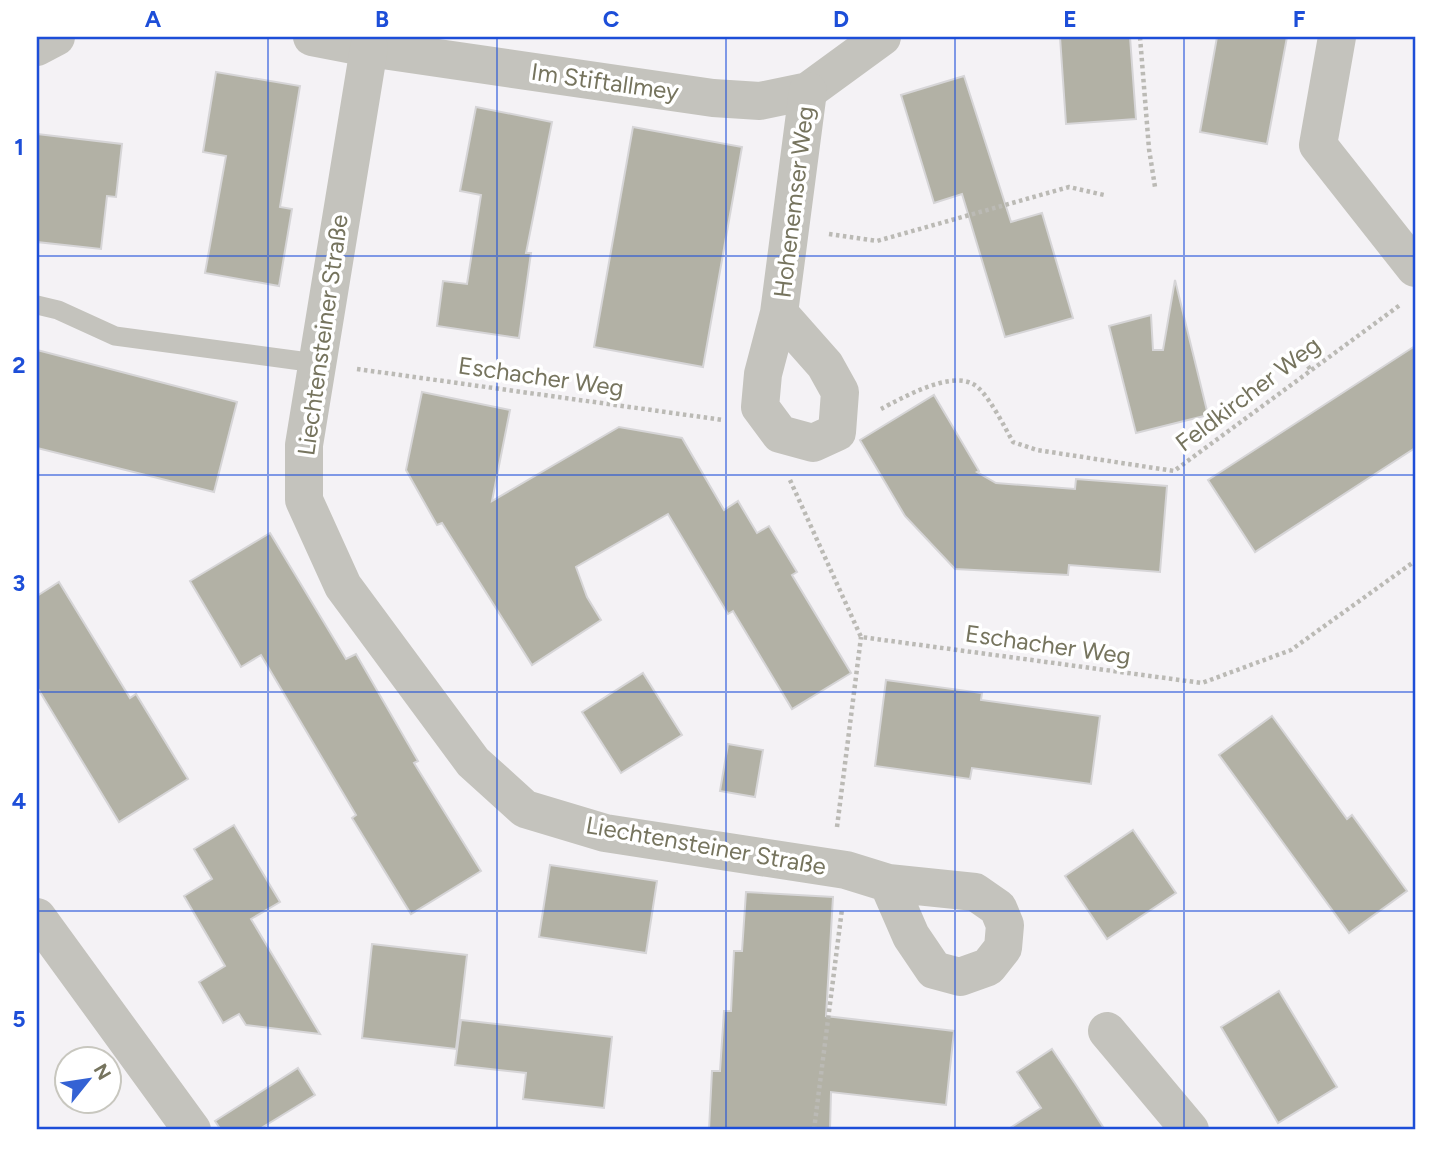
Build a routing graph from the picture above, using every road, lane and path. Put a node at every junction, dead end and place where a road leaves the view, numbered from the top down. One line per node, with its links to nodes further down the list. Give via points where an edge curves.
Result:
1 (56, 37): 6 (street)
2 (312, 37): 7 (street, Im Stiftallmey)
3 (882, 37): 8 (street, Im Stiftallmey)
4 (1140, 37): 9 (path)
5 (1337, 37): 12 (street, via 1318,145)
6 (37, 47)
7 (369, 48): 8 (street, Im Stiftallmey, via 713,98 760,101); 16 (street, Liechtensteiner Straße)
8 (808, 91): 14 (street, Hohenemser Weg)
9 (1155, 187)
10 (1104, 195): 11 (path, via 1069,187)
11 (877, 241)
12 (1410, 285): 17 (path, Feldkircher Weg)
13 (37, 305): 16 (lane, via 115,336)
14 (779, 313): 18 (street, Hohenemser Weg, via 762,374); 19 (street, Hohenemser Weg, via 825,365 840,392)
15 (1312, 343): 17 (path, via 1300,355)
16 (316, 363): 18 (path, Eschacher Weg, via 723,420); 22 (street, Liechtensteiner Straße, via 304,445 304,500 344,586 473,762 525,808 605,833)
17 (1310, 369): 19 (path, Feldkircher Weg, via 1174,471 1037,450 1013,442 973,383 953,381 918,390)
18 (770, 421): 19 (street, via 813,443); 21 (path, via 791,484)
19 (836, 432)
20 (1415, 561): 21 (path, Eschacher Weg, via 1291,650 1202,684)
21 (862, 637): 22 (path)
22 (839, 869): 23 (street, Liechtensteiner Straße); 27 (path)
23 (888, 883)
24 (37, 917): 26 (street)
25 (1107, 1031): 28 (street)
26 (192, 1130)
27 (814, 1130)
28 (1190, 1130)

